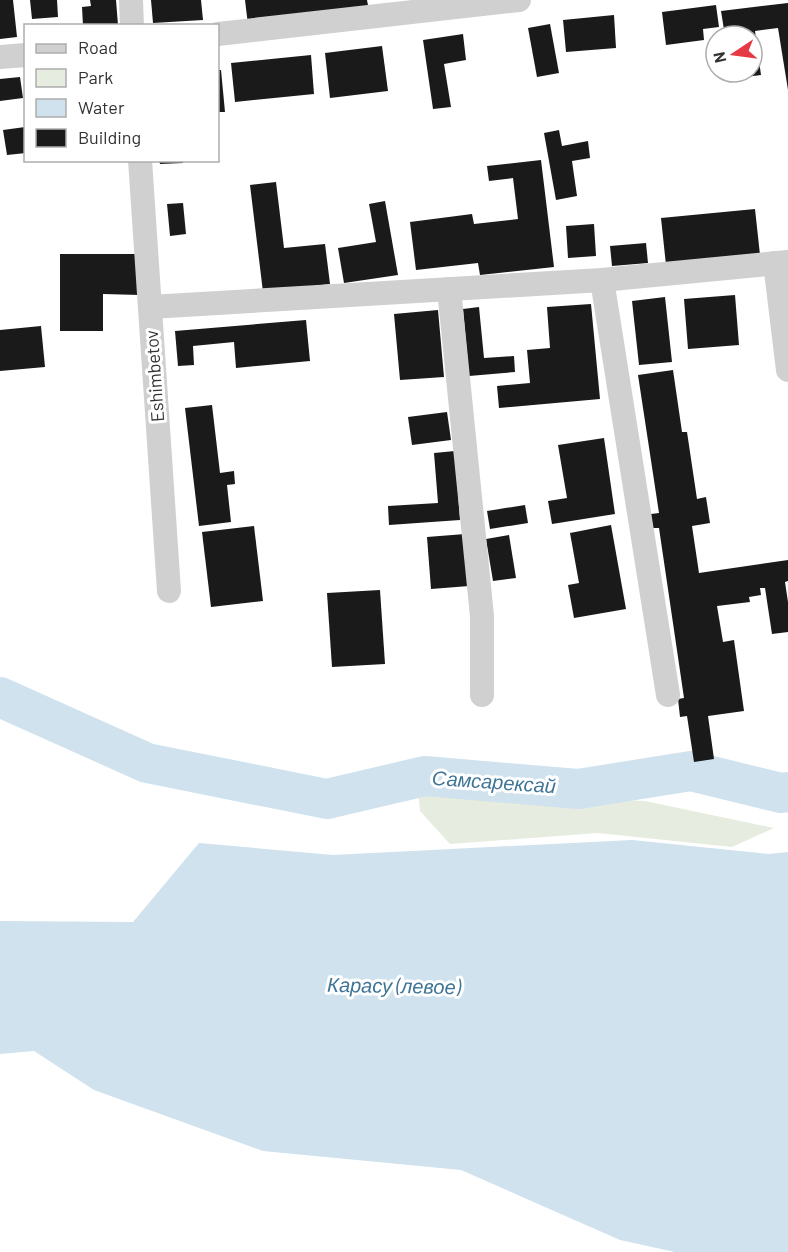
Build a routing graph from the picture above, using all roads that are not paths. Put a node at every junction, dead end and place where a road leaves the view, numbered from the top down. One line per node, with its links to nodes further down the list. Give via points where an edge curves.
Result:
1 (131, 0): 3 (street)
2 (519, 0): 4 (street)
3 (132, 24)
4 (219, 34)
5 (24, 55): 6 (street)
6 (0, 57)
7 (141, 162): 11 (street, Eshimbetov)
8 (782, 263): 9 (street); 12 (street)
9 (602, 280): 10 (street); 15 (street)
10 (449, 289): 11 (street); 14 (street, via 482,616)
11 (150, 307): 13 (street, Eshimbetov)
12 (788, 370)
13 (169, 591)
14 (482, 695)
15 (668, 695)

